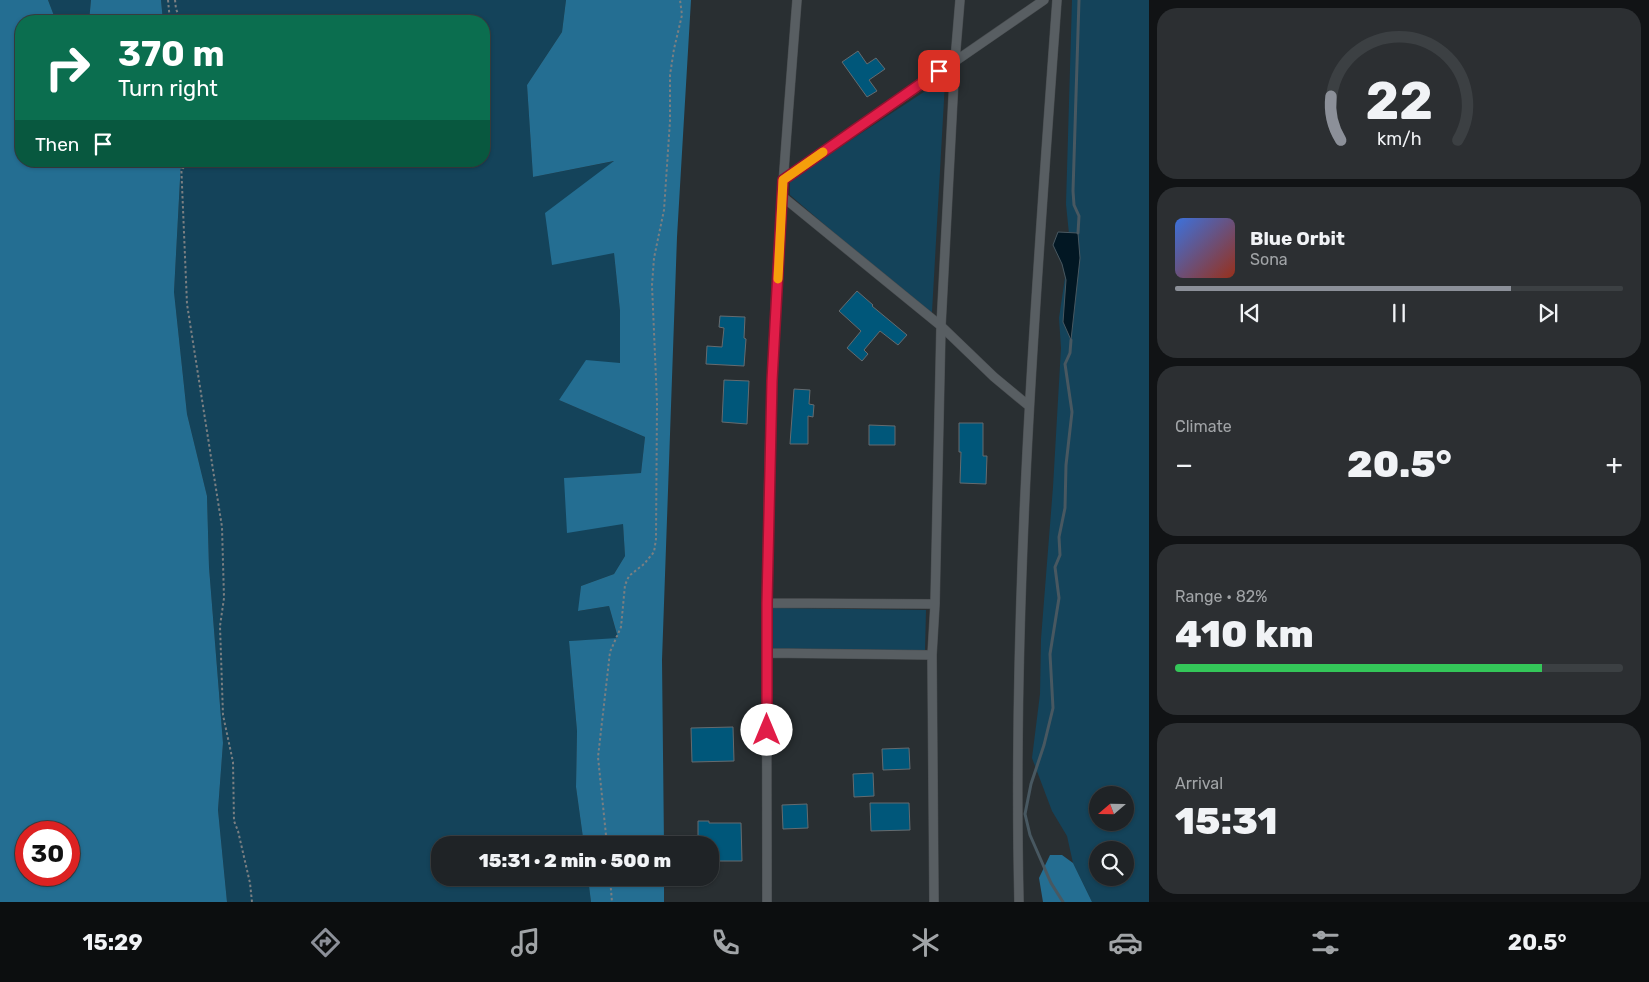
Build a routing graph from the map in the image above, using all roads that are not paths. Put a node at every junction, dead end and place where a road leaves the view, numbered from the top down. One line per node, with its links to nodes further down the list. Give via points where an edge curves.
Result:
1 (797, 0): 6 (street)
2 (960, 0): 5 (street)
3 (1044, 0): 5 (street)
4 (1057, 0): 9 (street)
5 (955, 60): 6 (street); 8 (street)
6 (783, 180): 7 (street)
7 (782, 197): 8 (street); 10 (street, via 772,381)
8 (941, 326): 9 (street); 11 (street)
9 (1029, 406): 16 (street, via 1016,800)
10 (767, 603): 11 (street); 12 (street)
11 (935, 604): 13 (street)
12 (767, 653): 13 (street); 14 (street)
13 (932, 655): 15 (street)
14 (767, 902)
15 (934, 902)
16 (1019, 902)

